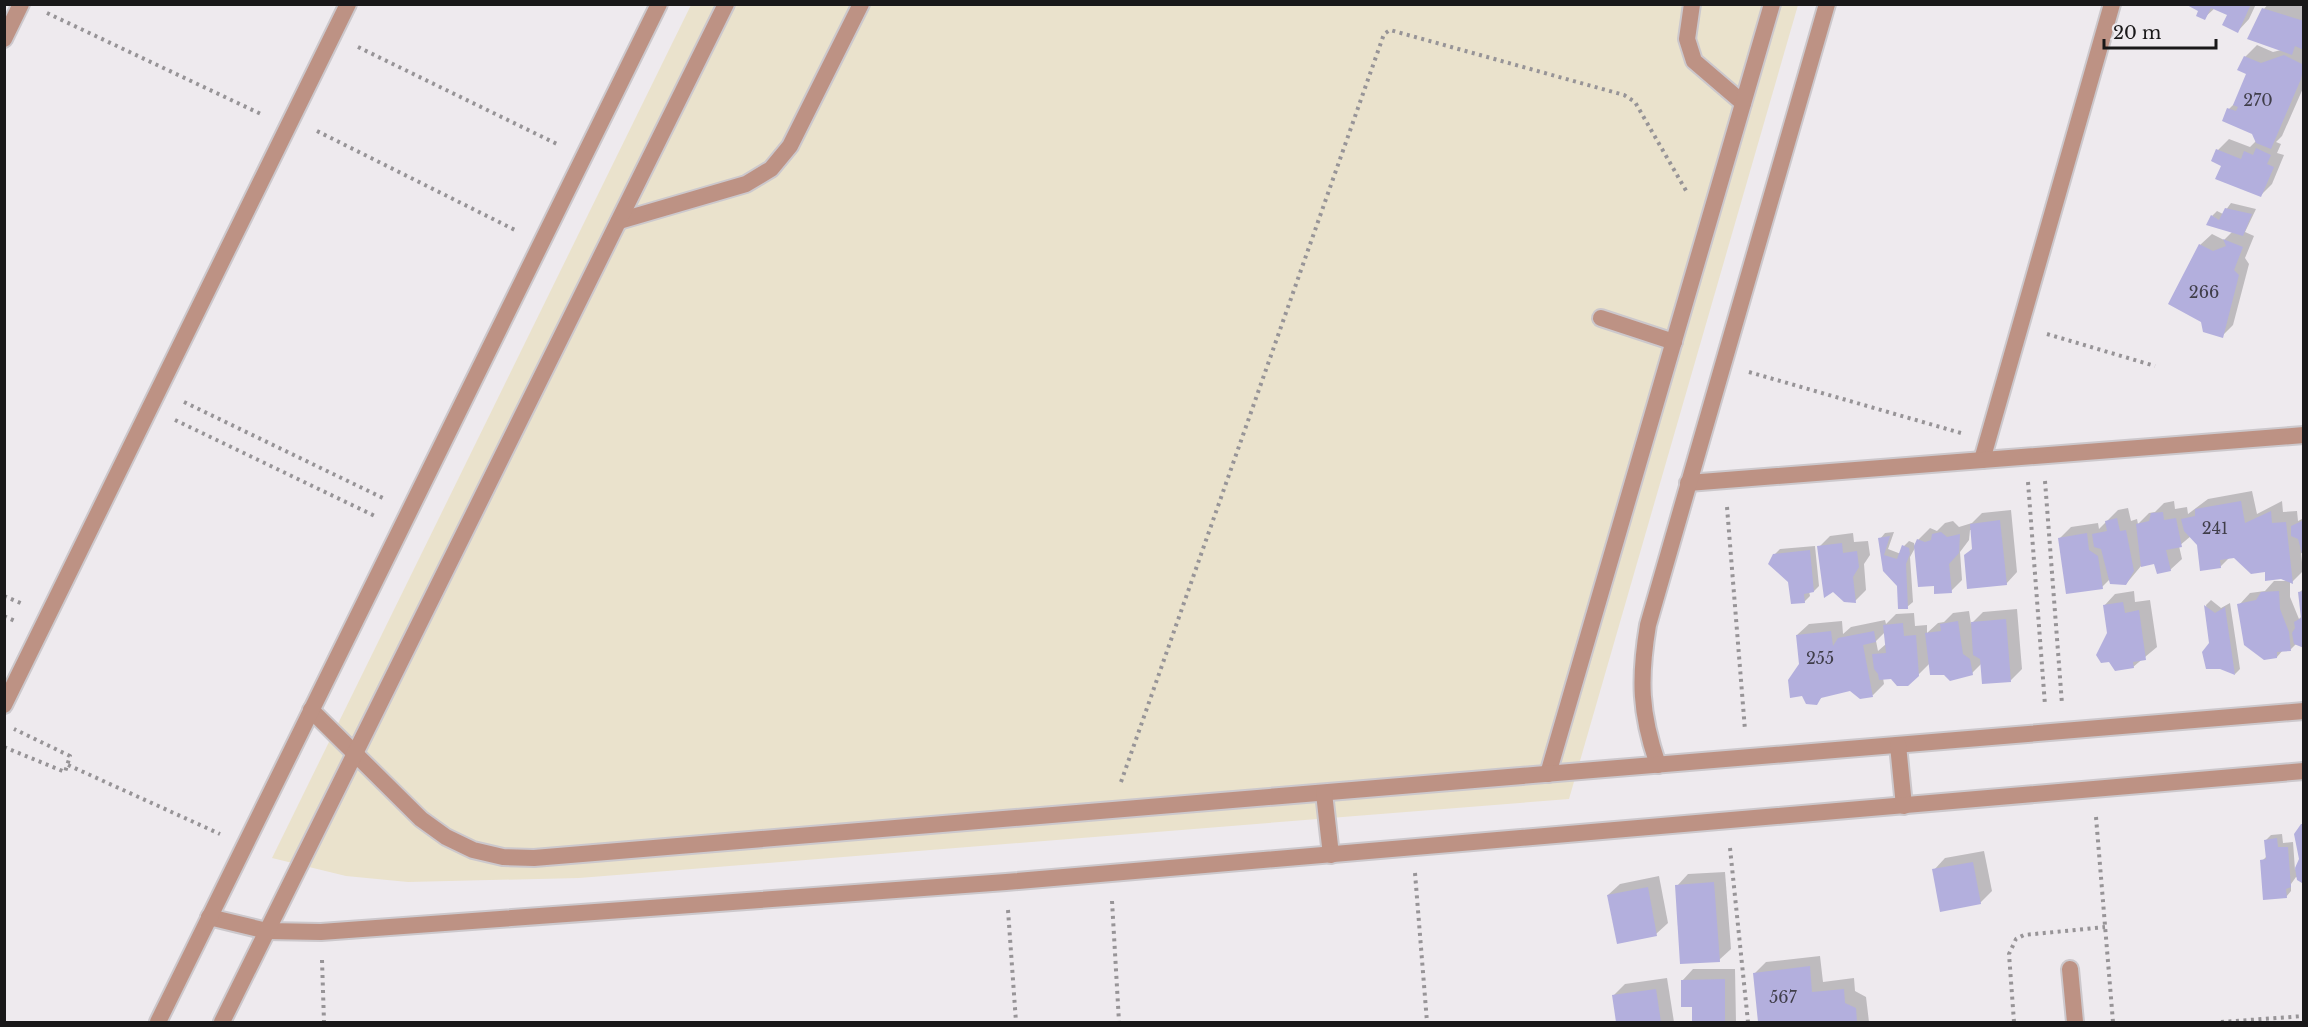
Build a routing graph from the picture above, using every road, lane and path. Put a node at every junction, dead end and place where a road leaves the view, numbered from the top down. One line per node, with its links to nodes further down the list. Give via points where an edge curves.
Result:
1 (21, 4): 12 (street)
2 (348, 4): 11 (street)
3 (659, 4): 15 (street)
4 (726, 4): 16 (street)
5 (861, 4): 16 (street, via 790,146 771,169 746,184)
6 (1692, 4): 13 (street, via 1687,39 1694,61)
7 (1772, 4): 13 (street)
8 (1827, 4): 22 (street)
9 (2112, 4): 20 (street)
10 (40, 10): 14 (path)
11 (333, 35): 14 (street); 15 (path)
12 (4, 39)
13 (1743, 103): 17 (street)
14 (290, 123): 18 (path); 24 (street)
15 (584, 157): 18 (street)
16 (619, 221): 41 (street)
17 (1707, 227): 21 (street); 50 (path, via 1635,102 1624,94 1387,31)
18 (542, 243): 32 (street)
19 (1600, 318): 21 (street)
20 (2020, 326): 23 (path); 27 (street)
21 (1674, 342): 46 (street)
22 (1722, 365): 27 (path); 31 (street)
23 (2155, 366)
24 (159, 390): 25 (street); 32 (path)
25 (150, 408): 33 (path); 34 (street)
26 (2304, 435): 28 (street)
27 (1987, 440): 29 (street)
28 (2035, 456): 29 (street); 38 (path); 38 (path)
29 (1982, 460): 30 (street)
30 (1724, 481): 31 (street); 42 (path)
31 (1688, 483): 44 (street, via 1648,625 1642,661 1641,697)
32 (410, 511): 33 (street)
33 (401, 528): 35 (street)
34 (4, 705)
35 (311, 710): 41 (street); 52 (street)
36 (2304, 711): 38 (street)
37 (4, 724): 43 (path, via 70,756)
38 (2056, 732): 39 (street)
39 (1898, 745): 42 (street); 49 (street)
40 (4, 747): 43 (path, via 63,773)
41 (356, 754): 50 (street, via 421,819 446,837 473,850 503,857 545,857); 59 (street)
42 (1747, 758): 44 (street)
43 (68, 765): 52 (path)
44 (1658, 765): 46 (street)
45 (2304, 771): 47 (street)
46 (1548, 774): 48 (street)
47 (2094, 789): 49 (street); 58 (path)
48 (1323, 794): 50 (street); 54 (street)
49 (1904, 806): 51 (street)
50 (1110, 811)
51 (1727, 820): 53 (street); 70 (path)
52 (244, 845): 57 (street)
53 (1412, 848): 54 (street); 69 (path)
54 (1331, 855): 55 (street)
55 (1111, 873): 56 (street); 68 (path)
56 (1006, 882): 60 (street); 67 (path)
57 (209, 917): 59 (street); 64 (street)
58 (2105, 927): 71 (path, via 2016,939 2008,954); 73 (path)
59 (267, 931): 60 (street); 65 (street)
60 (321, 932): 66 (path)
61 (2070, 969): 72 (street)
62 (2304, 1016): 63 (path)
63 (2243, 1022): 74 (path)
64 (158, 1023)
65 (222, 1023)
66 (324, 1023)
67 (1016, 1023)
68 (1119, 1023)
69 (1427, 1023)
70 (1748, 1023)
71 (2014, 1023)
72 (2074, 1023)
73 (2113, 1023)
74 (2221, 1023)

